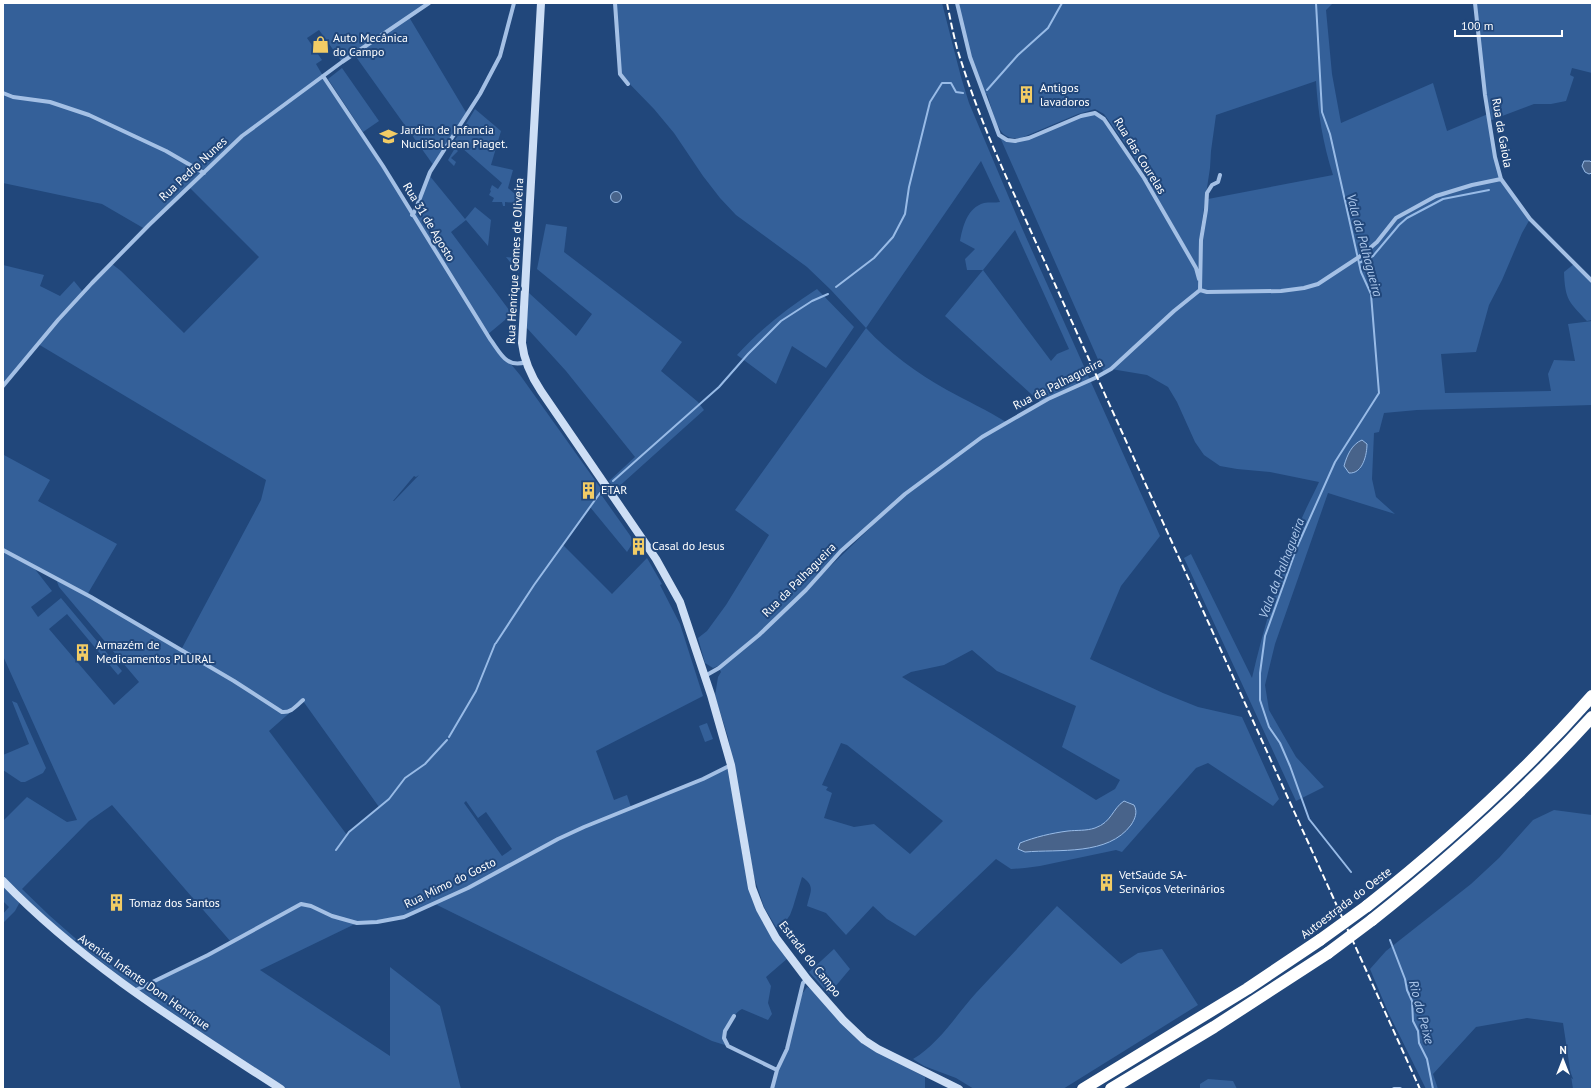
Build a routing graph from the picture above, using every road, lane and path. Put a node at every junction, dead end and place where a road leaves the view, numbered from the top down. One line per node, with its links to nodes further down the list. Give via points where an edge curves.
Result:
1 (429, 3): 7 (street, Rua Pedro Nunes)
2 (514, 3): 13 (street, via 498,59 480,94 430,172)
3 (541, 3): 17 (street, Rua Henrique Gomes de Oliveira, via 522,343)
4 (614, 3): 8 (street, via 620,74)
5 (957, 3): 14 (street, Rua das Courelas, via 970,57 999,135 1015,141 1029,138 1081,116 1095,113 1104,119 1144,178 1196,268)
6 (1474, 3): 12 (street, Rua da Gaiola, via 1485,95)
7 (323, 76): 10 (street, Rua Pedro Nunes, via 242,136); 13 (street, Rua 31 de Agosto)
8 (628, 84)
9 (3, 94): 10 (street, via 50,102 89,115 166,151)
10 (204, 173): 18 (street, Rua Pedro Nunes, via 91,284)
11 (1220, 175): 14 (street, via 1218,182 1212,185 1207,193)
12 (1501, 179): 15 (street, Rua da Gaiola, via 1530,219); 16 (street, via 1436,196 1396,218 1377,242 1362,255 1318,284 1304,288 1261,292)
13 (412, 215): 17 (street, Rua 31 de Agosto, via 502,355 513,364)
14 (1199, 278): 16 (street)
15 (1592, 281)
16 (1200, 290): 20 (street, Rua da Palhagueira, via 1111,368 1048,399 982,437 905,494 841,551 806,590 759,635 719,668)
17 (526, 362): 20 (street, Rua Henrique Gomes de Oliveira, via 537,385 665,573 680,602)
18 (3, 386)
19 (3, 550): 22 (street, via 91,597 282,712 292,710)
20 (705, 676): 24 (street, Rua Henrique Gomes de Oliveira)
21 (1592, 696): 34 (highway, Autoestrada do Oeste, bridge, via 1484,806 1367,906 1241,993)
22 (303, 700)
23 (1592, 717): 35 (highway, bridge, via 1478,831 1372,920 1328,953 1214,1027)
24 (722, 731): 25 (street, Estrada do Campo)
25 (731, 765): 27 (street, Estrada do Campo, via 749,876 756,900 776,938); 28 (street, Rua Mimo do Gosto, via 571,833 468,888 404,917 357,923 301,904 208,955)
26 (3, 881): 28 (street, Avenida Infante Dom Henrique, via 77,950)
27 (807, 980): 30 (street, via 803,982 786,1052); 33 (street, Estrada do Campo, via 843,1020 871,1045)
28 (134, 991): 31 (street, Avenida Infante Dom Henrique)
29 (734, 1016): 30 (street, via 725,1031 724,1038 728,1046)
30 (777, 1070): 32 (street)
31 (281, 1089)
32 (772, 1089)
33 (959, 1089)
34 (1083, 1089)
35 (1111, 1089)
36 (1394, 1089): 37 (street)
37 (1400, 1089)

